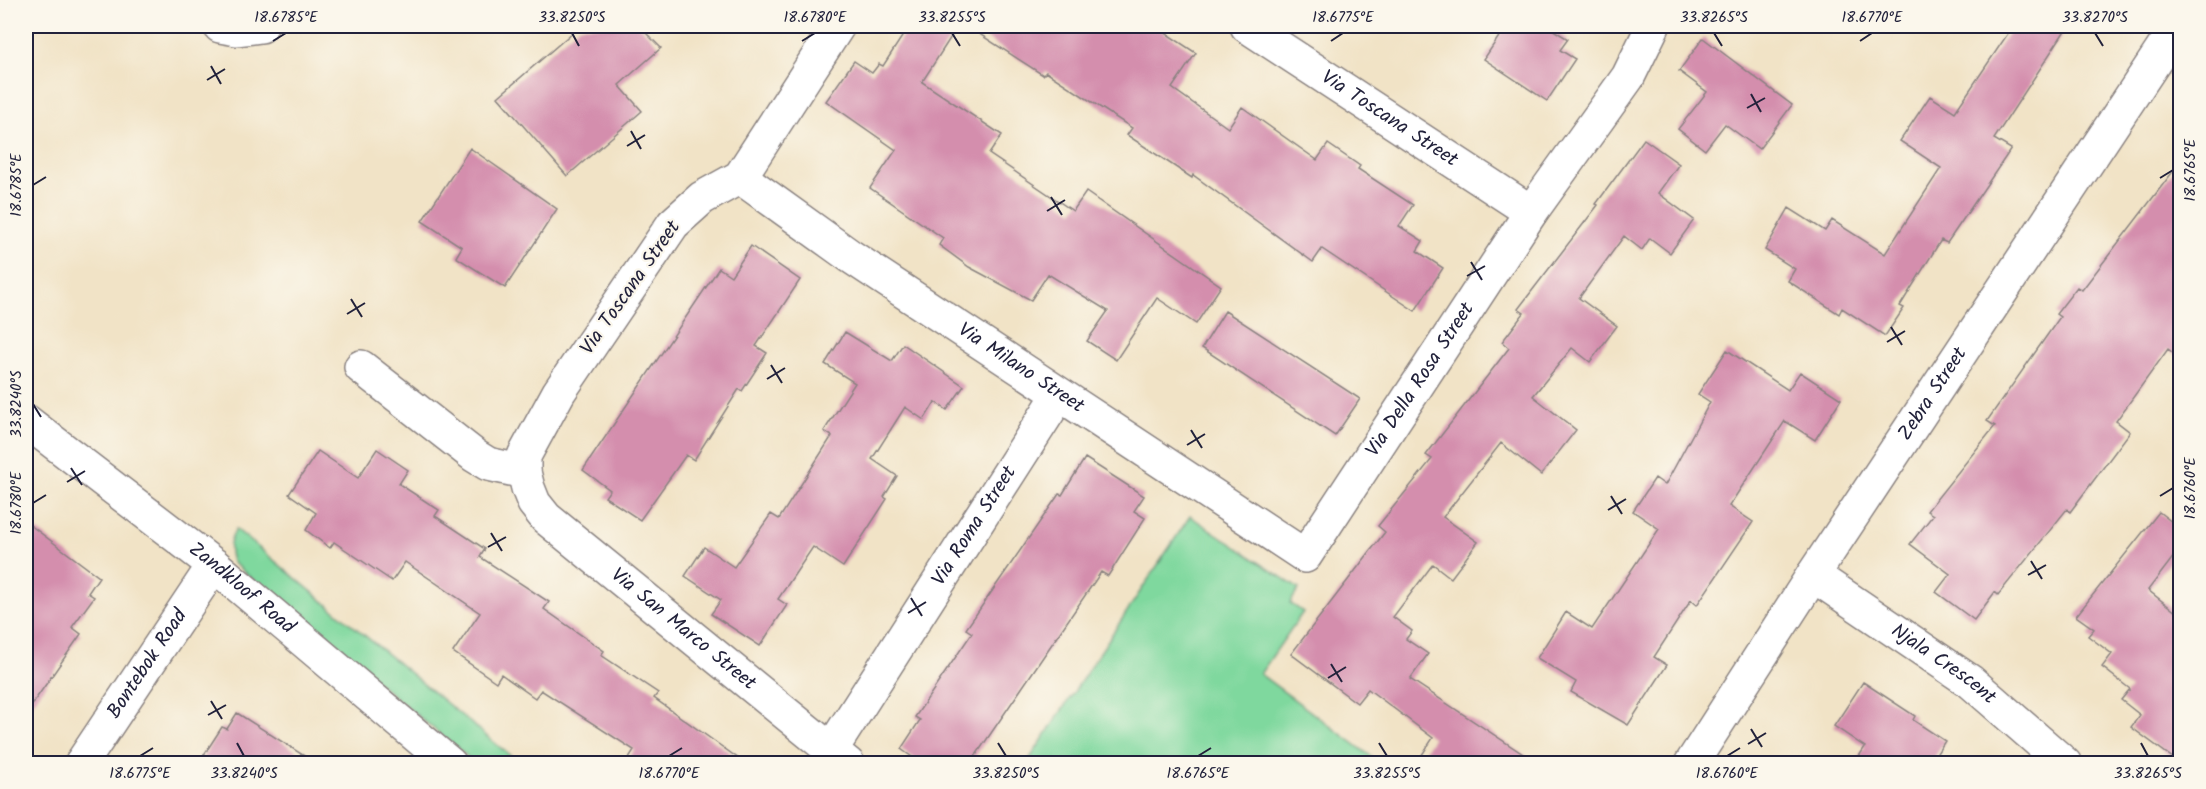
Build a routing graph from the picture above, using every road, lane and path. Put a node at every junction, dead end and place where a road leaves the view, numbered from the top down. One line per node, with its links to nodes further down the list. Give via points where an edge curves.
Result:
1 (220, 26): 2 (street)
2 (261, 26)
3 (838, 26): 7 (street, Via Toscana Street)
4 (1247, 26): 8 (street, Via Toscana Street)
5 (1653, 26): 8 (street, Via Della Rosa Street, via 1628,77)
6 (2178, 26): 15 (street, Zebra Street)
7 (740, 177): 10 (street, Via Milano Street, via 850,256); 12 (street, Via Toscana Street, via 702,198 673,224 559,392 529,444)
8 (1531, 212): 13 (street, Via Della Rosa Street)
9 (361, 367): 12 (street, via 475,456)
10 (1059, 395): 13 (street, Via Milano Street); 16 (street, Via Roma Street)
11 (26, 421): 14 (street, Zandkloof Road)
12 (526, 480): 16 (street, Via San Marco Street, via 534,503 546,518)
13 (1305, 556)
14 (214, 565): 17 (street, Bontebok Road); 18 (street, Zandkloof Road)
15 (1813, 575): 19 (street, Zebra Street); 20 (street, Njala Crescent, via 1971,682)
16 (839, 757)
17 (81, 764)
18 (450, 764)
19 (1691, 764)
20 (2065, 764)

